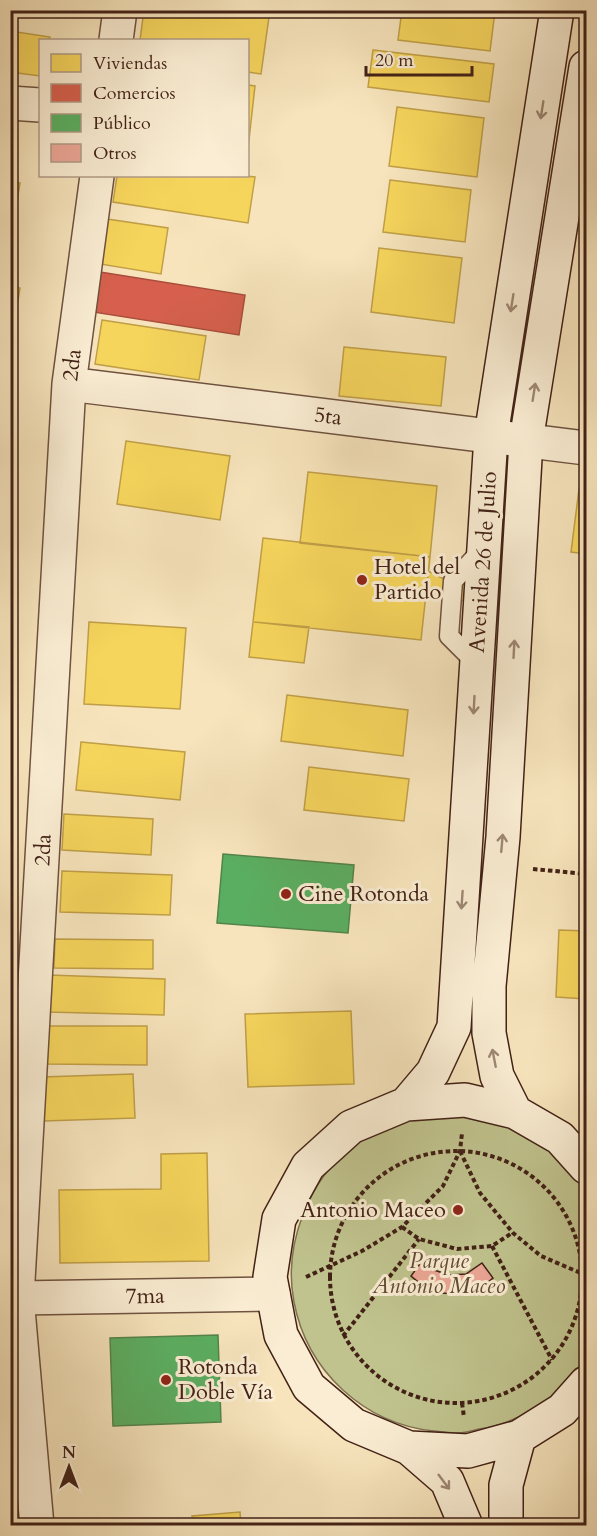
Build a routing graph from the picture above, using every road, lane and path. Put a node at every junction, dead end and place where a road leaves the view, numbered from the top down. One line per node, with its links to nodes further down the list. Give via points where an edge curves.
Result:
1 (120, 10): 3 (main road)
2 (557, 10): 9 (main road, Avenida 26 de Julio, one-way to 9)
3 (116, 39)
4 (586, 67): 10 (main road, Avenida 26 de Julio, one-way to 4)
5 (10, 103): 6 (main road)
6 (39, 105)
7 (97, 177): 8 (main road, 2da)
8 (69, 384): 9 (main road, 5ta); 25 (main road, 2da)
9 (491, 436): 10 (main road, 5ta); 14 (main road, Avenida 26 de Julio, one-way to 14, via 454,1027 433,1072)
10 (526, 441): 11 (main road, 5ta); 15 (main road, Avenida 26 de Julio, one-way to 10, via 497,1076 489,1033 489,986 503,837)
11 (586, 448)
12 (528, 869): 13 (path)
13 (586, 874)
14 (406, 1104): 15 (main road, via 465,1100); 24 (main road, via 351,1127 308,1166 279,1219 270,1277)
15 (515, 1112): 17 (main road, via 560,1138)
16 (460, 1151): 18 (path, via 443,1186); 19 (path, via 480,1193); 22 (path, via 422,1155 387,1171 358,1196 338,1228); 23 (path, via 498,1158 532,1175 559,1203 576,1237)
17 (586, 1167)
18 (402, 1227): 20 (path); 22 (path)
19 (513, 1233): 21 (path); 23 (path, via 542,1256)
20 (419, 1239): 21 (path, via 457,1249); 26 (path)
21 (492, 1246): 27 (path)
22 (329, 1265): 24 (path); 26 (path, via 331,1301)
23 (585, 1274): 27 (path, via 580,1305 569,1335)
24 (273, 1294): 25 (main road, 7ma); 30 (main road, via 280,1335 309,1387 354,1425)
25 (17, 1298): 31 (main road, 2da)
26 (343, 1336): 27 (path, via 364,1364 393,1387 426,1400 462,1403 495,1397 526,1383)
27 (552, 1360)
28 (586, 1383): 29 (main road, via 562,1410)
29 (519, 1437): 30 (main road, via 468,1451); 33 (main road, via 506,1485)
30 (409, 1448): 32 (main road, one-way to 32, via 447,1481)
31 (37, 1526)
32 (466, 1526)
33 (506, 1526)

